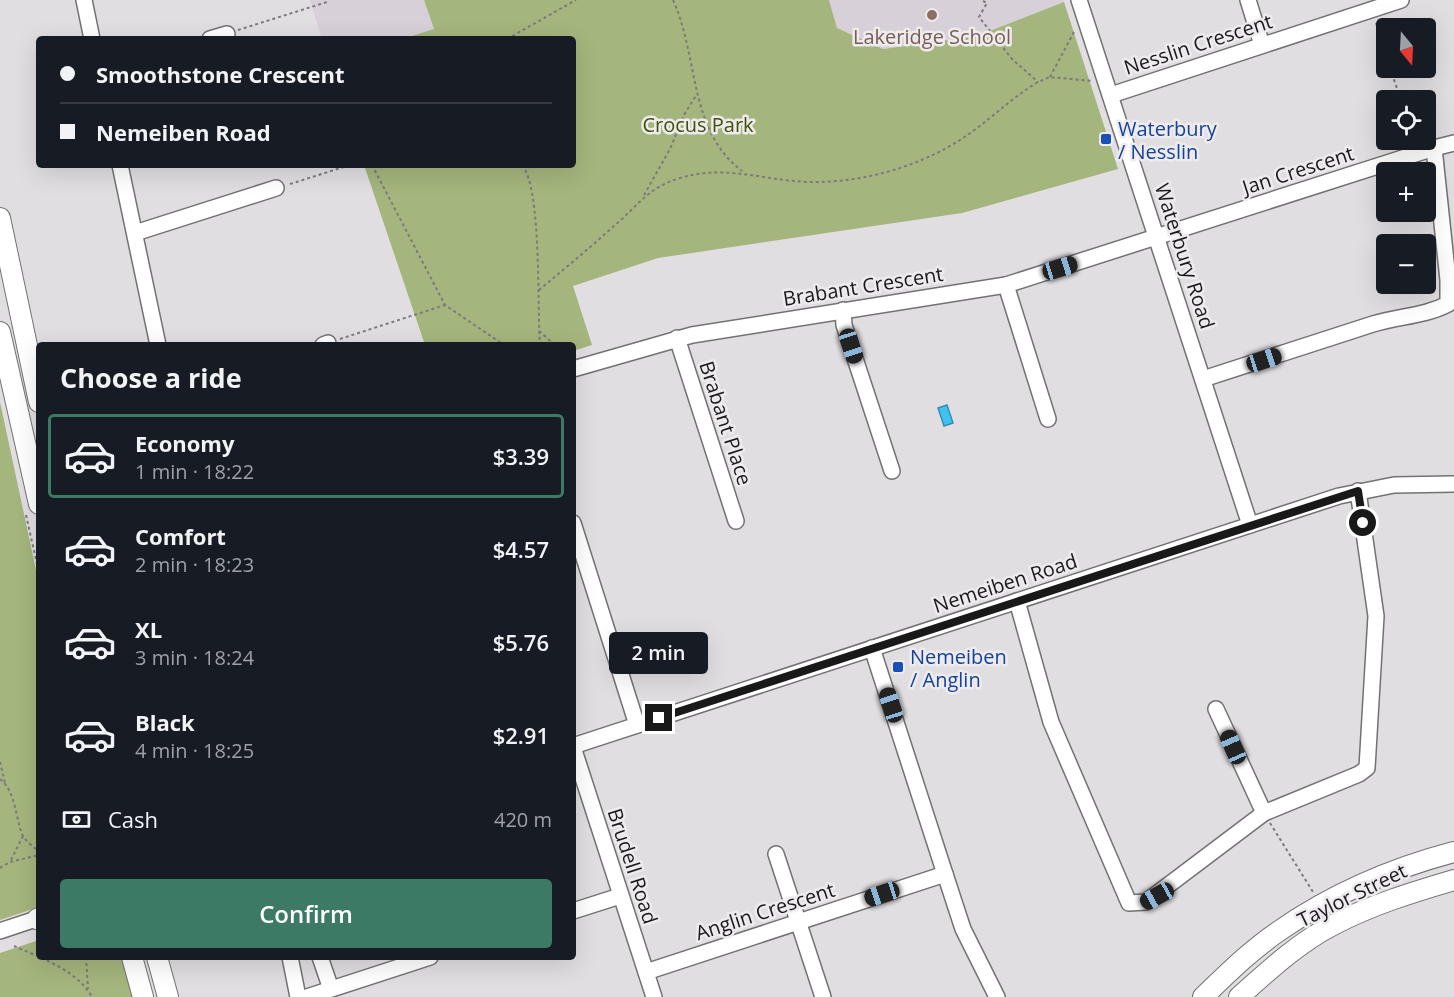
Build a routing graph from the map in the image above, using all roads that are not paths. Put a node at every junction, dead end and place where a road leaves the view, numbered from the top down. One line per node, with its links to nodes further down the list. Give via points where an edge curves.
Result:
1 (84, 0): 6 (street)
2 (1079, 0): 9 (street, Waterbury Road)
3 (1248, 0): 8 (street)
4 (1401, 0): 8 (street, Nesslin Crescent)
5 (227, 34): 7 (street)
6 (92, 36)
7 (220, 36)
8 (1262, 45): 9 (street, Nesslin Crescent)
9 (1109, 88): 18 (street, Waterbury Road)
10 (1454, 143): 11 (street, Jan Crescent)
11 (1436, 148)
12 (1428, 150): 18 (street, Jan Crescent)
13 (1434, 150): 25 (street, via 1448,304 1430,314 1408,314)
14 (121, 168): 17 (street)
15 (276, 188): 17 (street)
16 (0, 218): 26 (main road)
17 (135, 233): 23 (street)
18 (1157, 237): 19 (street, Brabant Crescent); 25 (street, Waterbury Road)
19 (1006, 285): 20 (street, Brabant Crescent); 27 (street)
20 (843, 310): 22 (street, Brabant Crescent); 28 (street, via 844,325)
21 (0, 332): 30 (main road)
22 (677, 338): 24 (street, Brabant Crescent); 32 (street, Brabant Place)
23 (158, 342)
24 (576, 368)
25 (1203, 380): 33 (street, Waterbury Road)
26 (36, 388)
27 (1048, 419)
28 (892, 471)
29 (1454, 484): 31 (street, Nemeiben Road, via 1394,485)
30 (36, 491)
31 (1358, 491): 33 (street, Nemeiben Road); 41 (street, via 1376,616 1368,768)
32 (736, 521)
33 (1250, 525): 35 (street, Nemeiben Road)
34 (576, 532): 38 (street)
35 (1017, 601): 36 (street, Nemeiben Road); 41 (street, via 1051,722 1130,903 1146,902 1157,896)
36 (872, 648): 38 (street, Nemeiben Road); 44 (street)
37 (1216, 709): 41 (street)
38 (637, 725): 39 (street, Nemeiben Road)
39 (576, 746)
40 (576, 757): 46 (street, Brudell Road)
41 (1267, 819)
42 (1454, 852): 65 (main road, Taylor Street, via 1321,904 1278,932)
43 (776, 854): 49 (street)
44 (945, 874): 49 (street, Anglin Crescent); 64 (street, via 963,929)
45 (1454, 880): 66 (main road, Taylor Street, via 1332,925)
46 (620, 896): 47 (street); 56 (street, Brudell Road)
47 (576, 910)
48 (36, 919): 50 (street)
49 (799, 922): 56 (street, Anglin Crescent); 63 (street)
50 (0, 931)
51 (133, 960): 58 (main road)
52 (158, 960): 59 (main road)
53 (291, 960): 60 (street)
54 (321, 960): 57 (street)
55 (421, 960): 57 (street)
56 (646, 972): 62 (street, Brudell Road)
57 (331, 989): 61 (street)
58 (143, 997)
59 (168, 997)
60 (298, 997)
61 (307, 997)
62 (654, 997)
63 (823, 997)
64 (997, 997)
65 (1203, 997)
66 (1239, 997)

